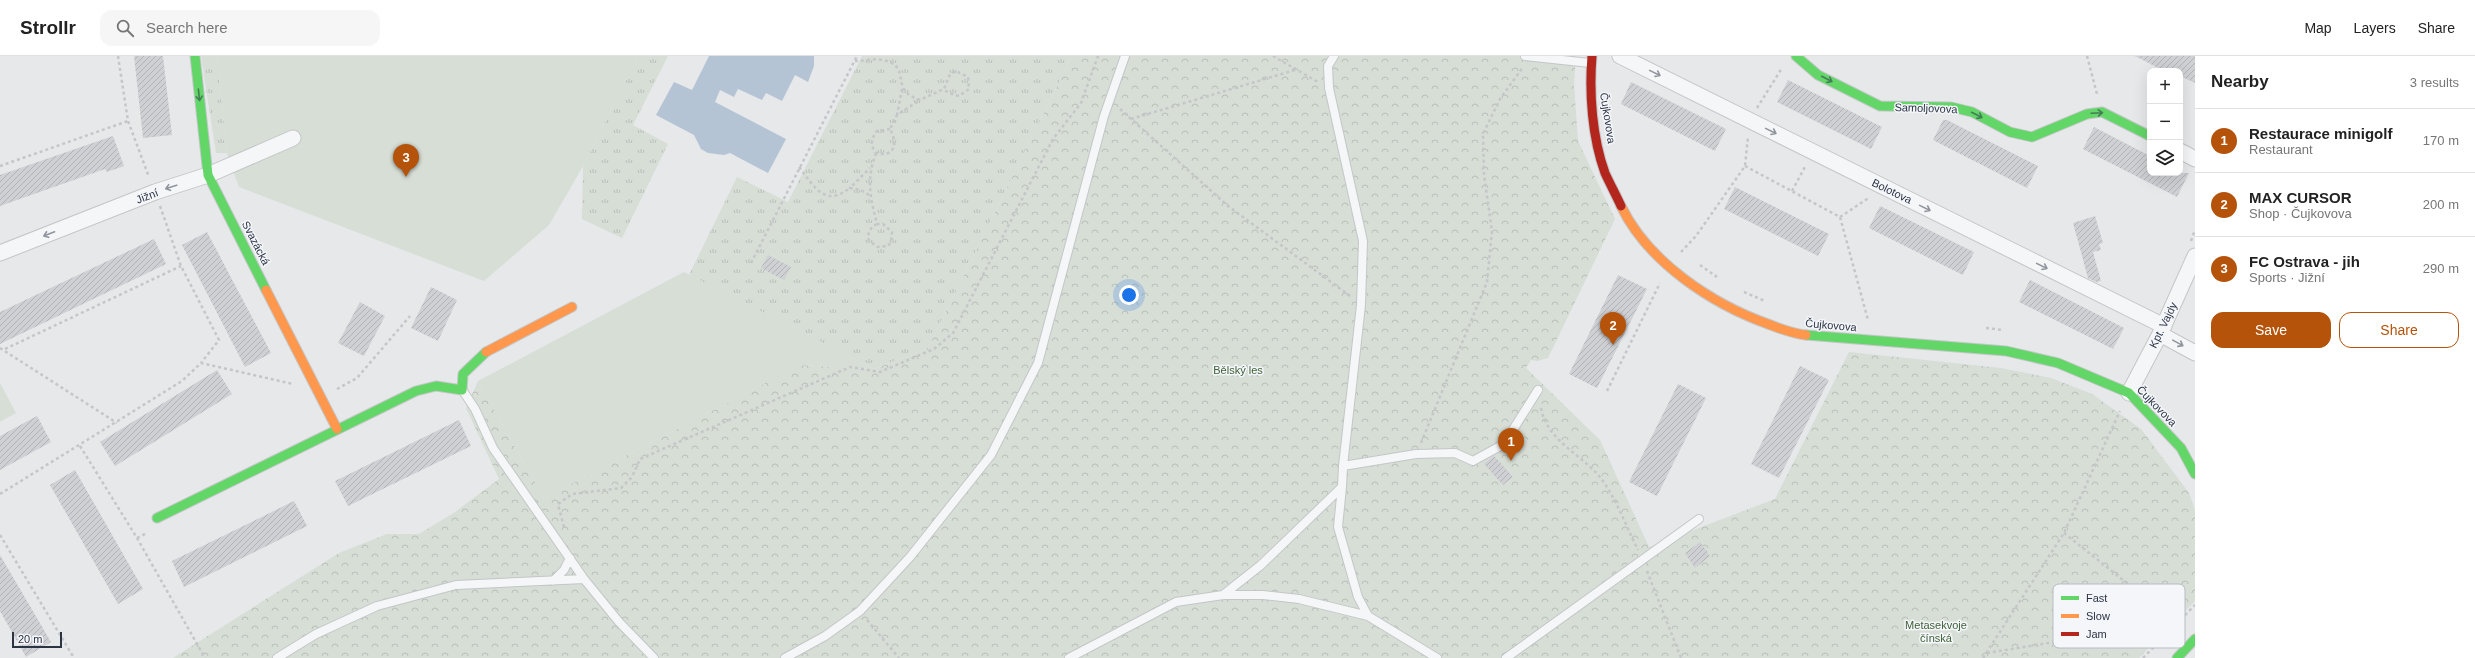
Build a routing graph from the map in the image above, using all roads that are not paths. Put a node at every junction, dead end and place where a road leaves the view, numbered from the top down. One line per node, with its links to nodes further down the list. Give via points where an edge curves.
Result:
1 (195, 56): 12 (street, Svazácká, one-way to 12)
2 (1125, 56): 35 (lane, via 1110,99 1038,363 991,455 910,557 860,611 825,636)
3 (1334, 56): 22 (lane, via 1328,66 1328,88 1363,241 1361,305)
4 (1620, 56): 16 (street, Bolotova, one-way to 16, via 1884,187)
5 (1796, 56): 8 (street, Samoljovova, one-way to 8, via 1818,74 1880,106 1951,107 1972,112 2010,132 2032,138 2087,114 2102,112)
6 (1528, 57): 7 (lane)
7 (1592, 59): 20 (street, Čujkovova, via 1590,80 1595,128 1606,172 1626,216 1658,256 1696,289 1740,314 1795,334 2006,351 2058,363)
8 (2147, 134)
9 (292, 138): 12 (street, Jižní)
10 (2183, 152): 11 (street)
11 (2195, 158)
12 (208, 175): 13 (street, Jižní, one-way to 13, via 155,192); 21 (street, Svazácká)
13 (0, 253)
14 (2195, 256): 16 (street, Kpt. Vajdy)
15 (572, 307): 18 (street, via 481,355 463,374)
16 (2162, 330): 17 (street, Bolotova, one-way to 17); 20 (street, Kpt. Vajdy)
17 (2195, 353)
18 (462, 390): 21 (street, via 436,386 416,391); 27 (lane, via 475,409 493,448)
19 (1538, 390): 22 (lane, via 1504,444 1473,461 1455,453 1416,454)
20 (2126, 400): 23 (street, Čujkovova, via 2181,448)
21 (337, 429): 25 (street)
22 (1343, 466): 24 (lane)
23 (2195, 474)
24 (1342, 487): 30 (lane, via 1261,565); 31 (lane, via 1338,528 1358,597)
25 (157, 518)
26 (1699, 519): 38 (lane)
27 (570, 558): 28 (lane); 29 (lane, via 564,570)
28 (584, 580): 29 (lane); 34 (lane, via 619,622)
29 (553, 581): 33 (lane, via 456,585 377,606 316,634)
30 (1223, 595): 31 (lane, via 1263,595 1299,599); 36 (lane, via 1176,602)
31 (1368, 616): 37 (lane)
32 (2195, 639): 39 (street)
33 (277, 658)
34 (654, 658)
35 (785, 658)
36 (1069, 658)
37 (1437, 658)
38 (1506, 658)
39 (2177, 658)

